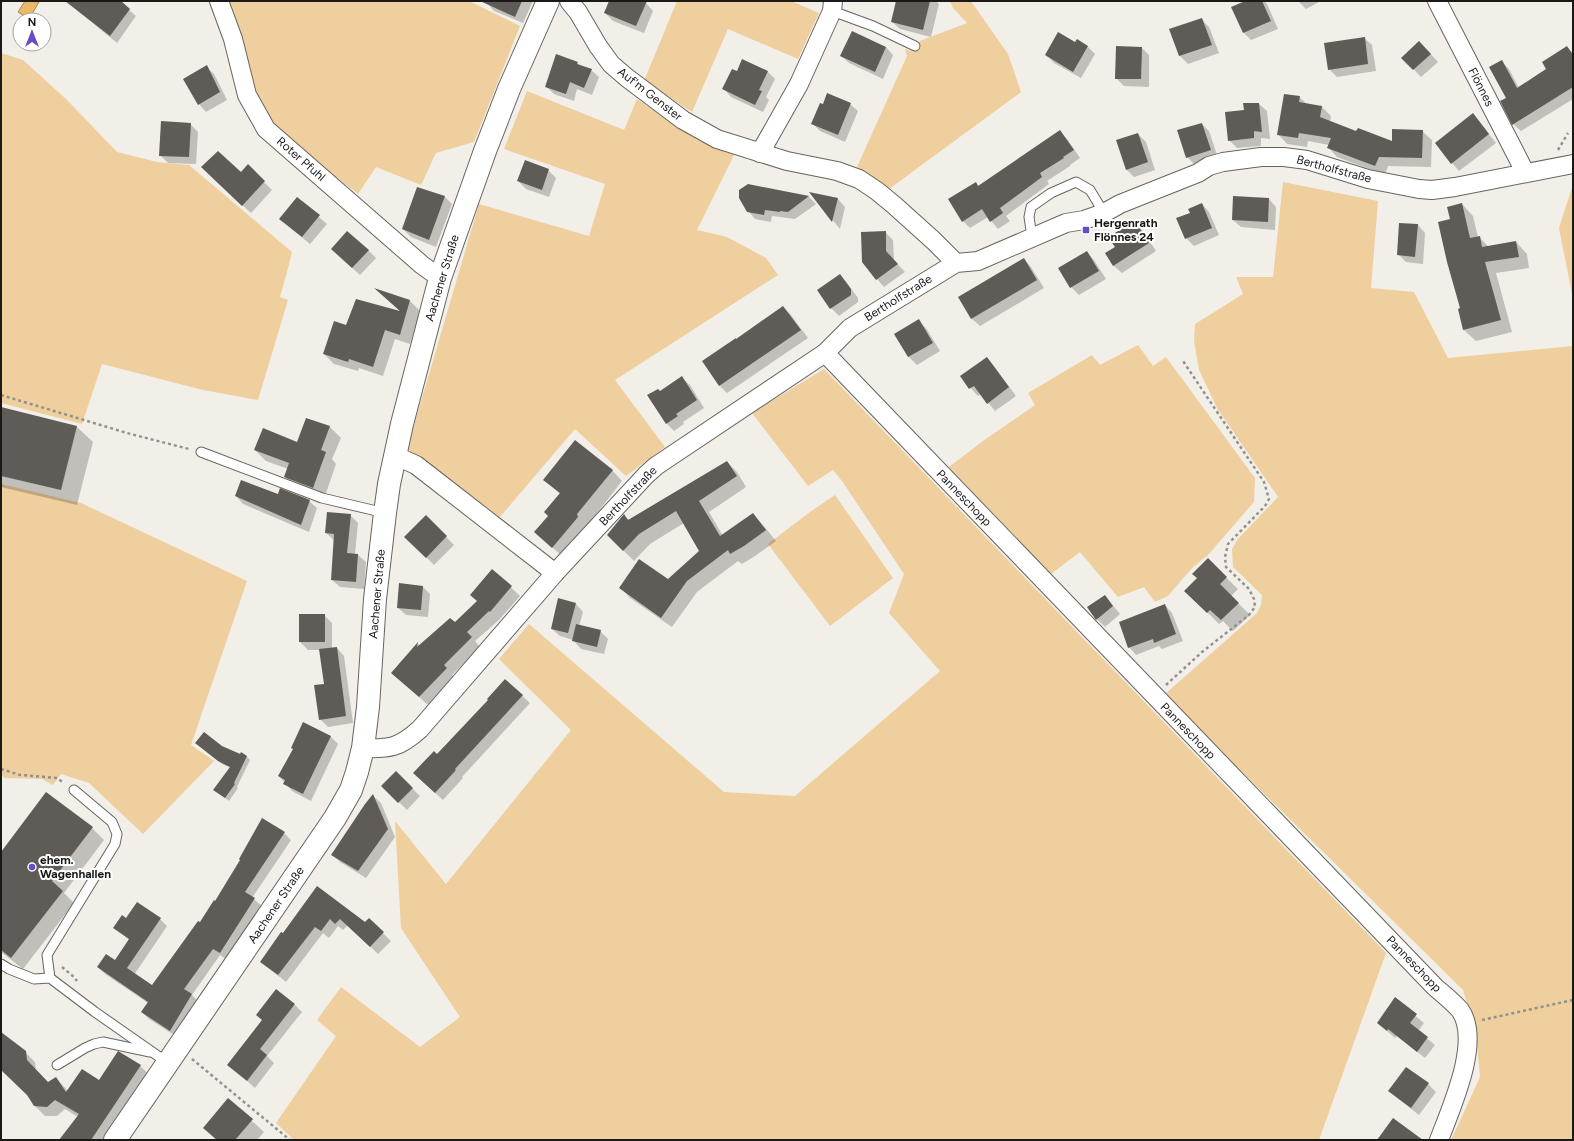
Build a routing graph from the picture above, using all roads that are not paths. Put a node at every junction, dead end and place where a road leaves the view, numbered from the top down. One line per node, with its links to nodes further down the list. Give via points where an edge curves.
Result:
1 (219, 1): 13 (street, Roter Pfuhl, via 234,40 247,95 266,129)
2 (548, 1): 13 (street, Aachener Straße, via 498,116)
3 (569, 1): 7 (street, Auf'm Genster, via 611,64 626,78 683,120 717,139)
4 (1437, 1): 9 (street, Flönnes)
5 (833, 6): 6 (lane); 7 (street, via 799,84)
6 (915, 46)
7 (760, 153): 12 (street, Auf'm Genster, via 837,171 859,179 900,210)
8 (1573, 164): 9 (street, Bertholfstraße)
9 (1525, 172): 10 (street, Bertholfstraße, via 1432,190 1368,179 1307,160 1261,157 1209,166)
10 (1104, 213): 11 (street, Bertholfstraße, via 1066,223); 11 (lane, via 1090,190 1076,182 1051,193 1031,207 1029,217)
11 (1032, 237): 12 (street, Bertholfstraße, via 978,261)
12 (956, 262): 14 (street, Bertholfstraße, via 850,328)
13 (440, 278): 16 (street, Aachener Straße)
14 (825, 353): 18 (street, Bertholfstraße, via 656,466); 26 (street, Panneschopp, via 1460,1010 1466,1023 1466,1056)
15 (201, 452): 17 (lane, via 322,498)
16 (394, 455): 17 (street, Aachener Straße); 18 (street, via 416,465)
17 (385, 513): 19 (street, Aachener Straße)
18 (555, 573): 19 (street, Bertholfstraße, via 420,729 406,741 392,747)
19 (363, 748): 23 (street, Aachener Straße, via 351,790 336,818)
20 (74, 790): 22 (lane, via 112,822 116,834 115,844 47,955)
21 (1, 964): 22 (lane, via 34,979)
22 (50, 978): 23 (lane, via 95,1012)
23 (166, 1054): 24 (lane, via 103,1042 85,1048); 25 (street, Aachener Straße)
24 (58, 1065)
25 (115, 1140)
26 (1440, 1140)

